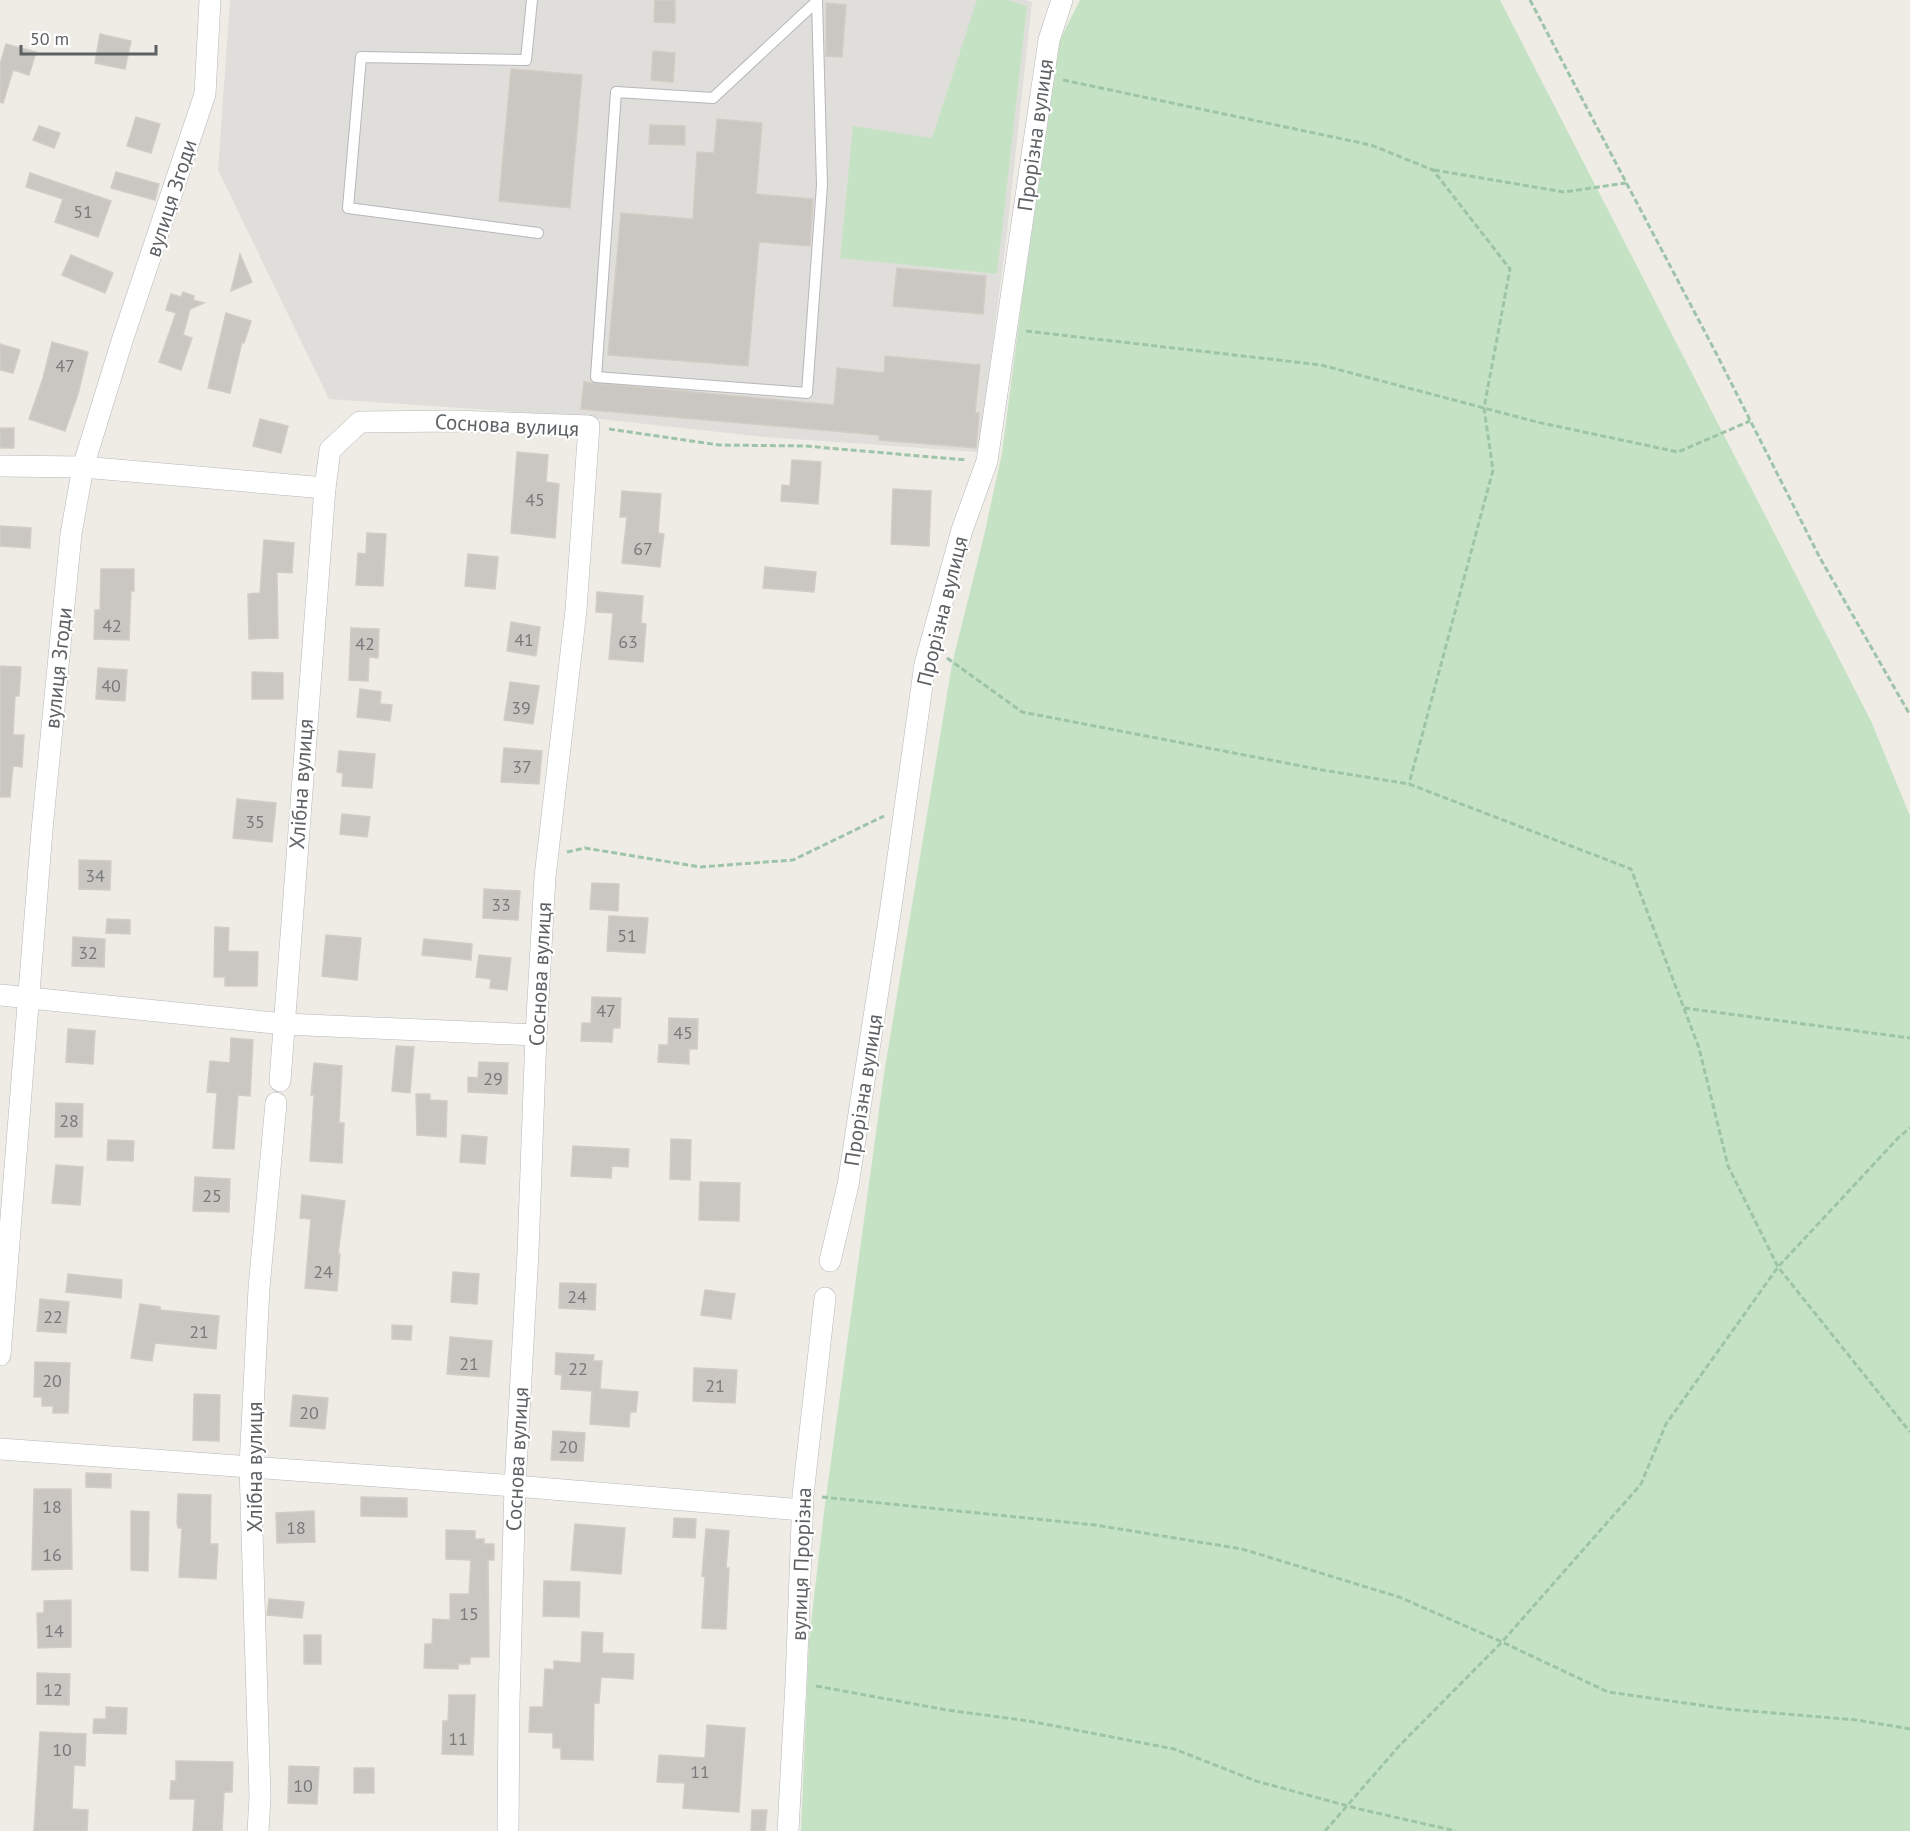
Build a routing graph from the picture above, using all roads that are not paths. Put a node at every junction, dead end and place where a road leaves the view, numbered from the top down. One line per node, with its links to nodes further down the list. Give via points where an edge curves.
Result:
1 (210, 0): 7 (street, вулиця Згоди, via 205,94)
2 (532, 0): 5 (lane, via 526,60 360,57 348,208)
3 (1062, 0): 15 (street, Прорізна вулиця, via 1049,40 987,460 928,645 848,1185)
4 (816, 1): 4 (lane, via 822,185 807,393 596,377 616,92 713,98)
5 (538, 234)
6 (0, 466): 7 (street)
7 (83, 467): 8 (street); 10 (street, вулиця Згоди, via 71,534)
8 (325, 488): 11 (street, Хлібна вулиця); 12 (street, Соснова вулиця, via 330,450 360,422 589,426 576,610 548,857)
9 (0, 995): 10 (street)
10 (28, 998): 11 (street); 17 (street, вулиця Згоди)
11 (284, 1024): 12 (street); 13 (street, Хлібна вулиця)
12 (536, 1035): 20 (street, Соснова вулиця)
13 (280, 1081)
14 (276, 1103): 19 (street, Хлібна вулиця, via 259,1288)
15 (830, 1261)
16 (825, 1298): 21 (street, вулиця Прорізна)
17 (0, 1355)
18 (0, 1449): 19 (street)
19 (250, 1466): 20 (street); 22 (street, Хлібна вулиця)
20 (515, 1486): 21 (street); 23 (street, Соснова вулиця)
21 (802, 1503): 24 (street, вулиця Прорізна)
22 (258, 1831)
23 (508, 1831)
24 (788, 1831)

